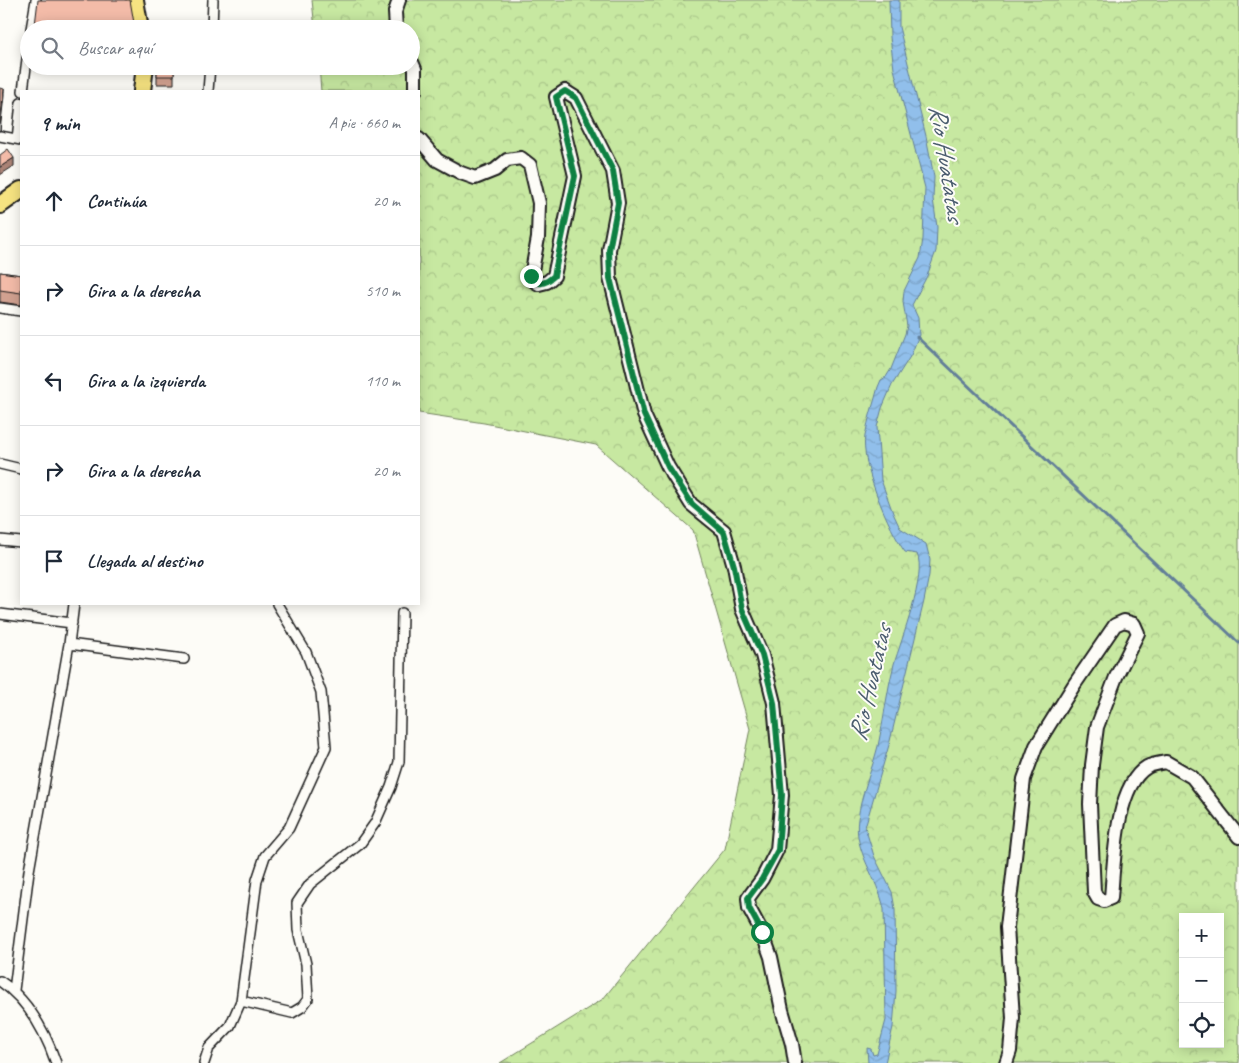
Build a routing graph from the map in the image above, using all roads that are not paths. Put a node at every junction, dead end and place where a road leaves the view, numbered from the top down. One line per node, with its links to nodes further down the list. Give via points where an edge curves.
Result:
1 (36, 0): 5 (street)
2 (135, 0): 6 (highway)
3 (213, 0): 7 (street)
4 (399, 0): 8 (main road)
5 (33, 20)
6 (138, 20)
7 (212, 20)
8 (395, 20)
9 (25, 75): 13 (street)
10 (144, 75): 14 (highway)
11 (209, 75): 15 (street)
12 (415, 75): 16 (main road)
13 (23, 90)
14 (142, 90)
15 (208, 90)
16 (415, 90)
17 (20, 120): 19 (street)
18 (0, 136): 19 (street)
19 (19, 139)
20 (420, 140): 42 (main road, via 438,160 475,178 495,170 507,160 521,158 530,165 539,203 538,238 531,276 539,284 554,276 575,176 556,97 565,91 576,98 613,171 618,203 609,250 610,278 644,415 668,467 692,504 724,532 742,609 762,655 774,703 782,795 778,850 748,898 749,908 771,957)
21 (20, 191): 22 (highway)
22 (0, 205)
23 (0, 308): 24 (street)
24 (20, 311)
25 (0, 464): 26 (street)
26 (20, 468)
27 (0, 540): 28 (street)
28 (20, 542)
29 (74, 605): 33 (street)
30 (278, 605): 39 (street, via 306,652 321,692 326,747 289,828 265,856 257,880)
31 (402, 613): 39 (street, via 399,762 391,786 375,823 360,844 310,884 297,903 308,999 292,1013)
32 (0, 614): 33 (street)
33 (72, 623): 34 (street)
34 (69, 644): 35 (street); 38 (street, via 30,871)
35 (184, 659)
36 (1239, 837): 43 (main road, via 1192,777 1166,762 1148,766 1132,781 1119,818 1111,898 1098,900 1094,892 1090,804 1096,728 1138,633 1134,624 1124,621 1115,625 1036,746 1024,779 1007,928 1013,1018)
37 (0, 980): 38 (street)
38 (14, 990): 40 (street, via 32,1012 50,1044)
39 (241, 1001): 41 (street, via 230,1026 208,1048)
40 (56, 1063)
41 (204, 1063)
42 (795, 1063)
43 (1006, 1063)

